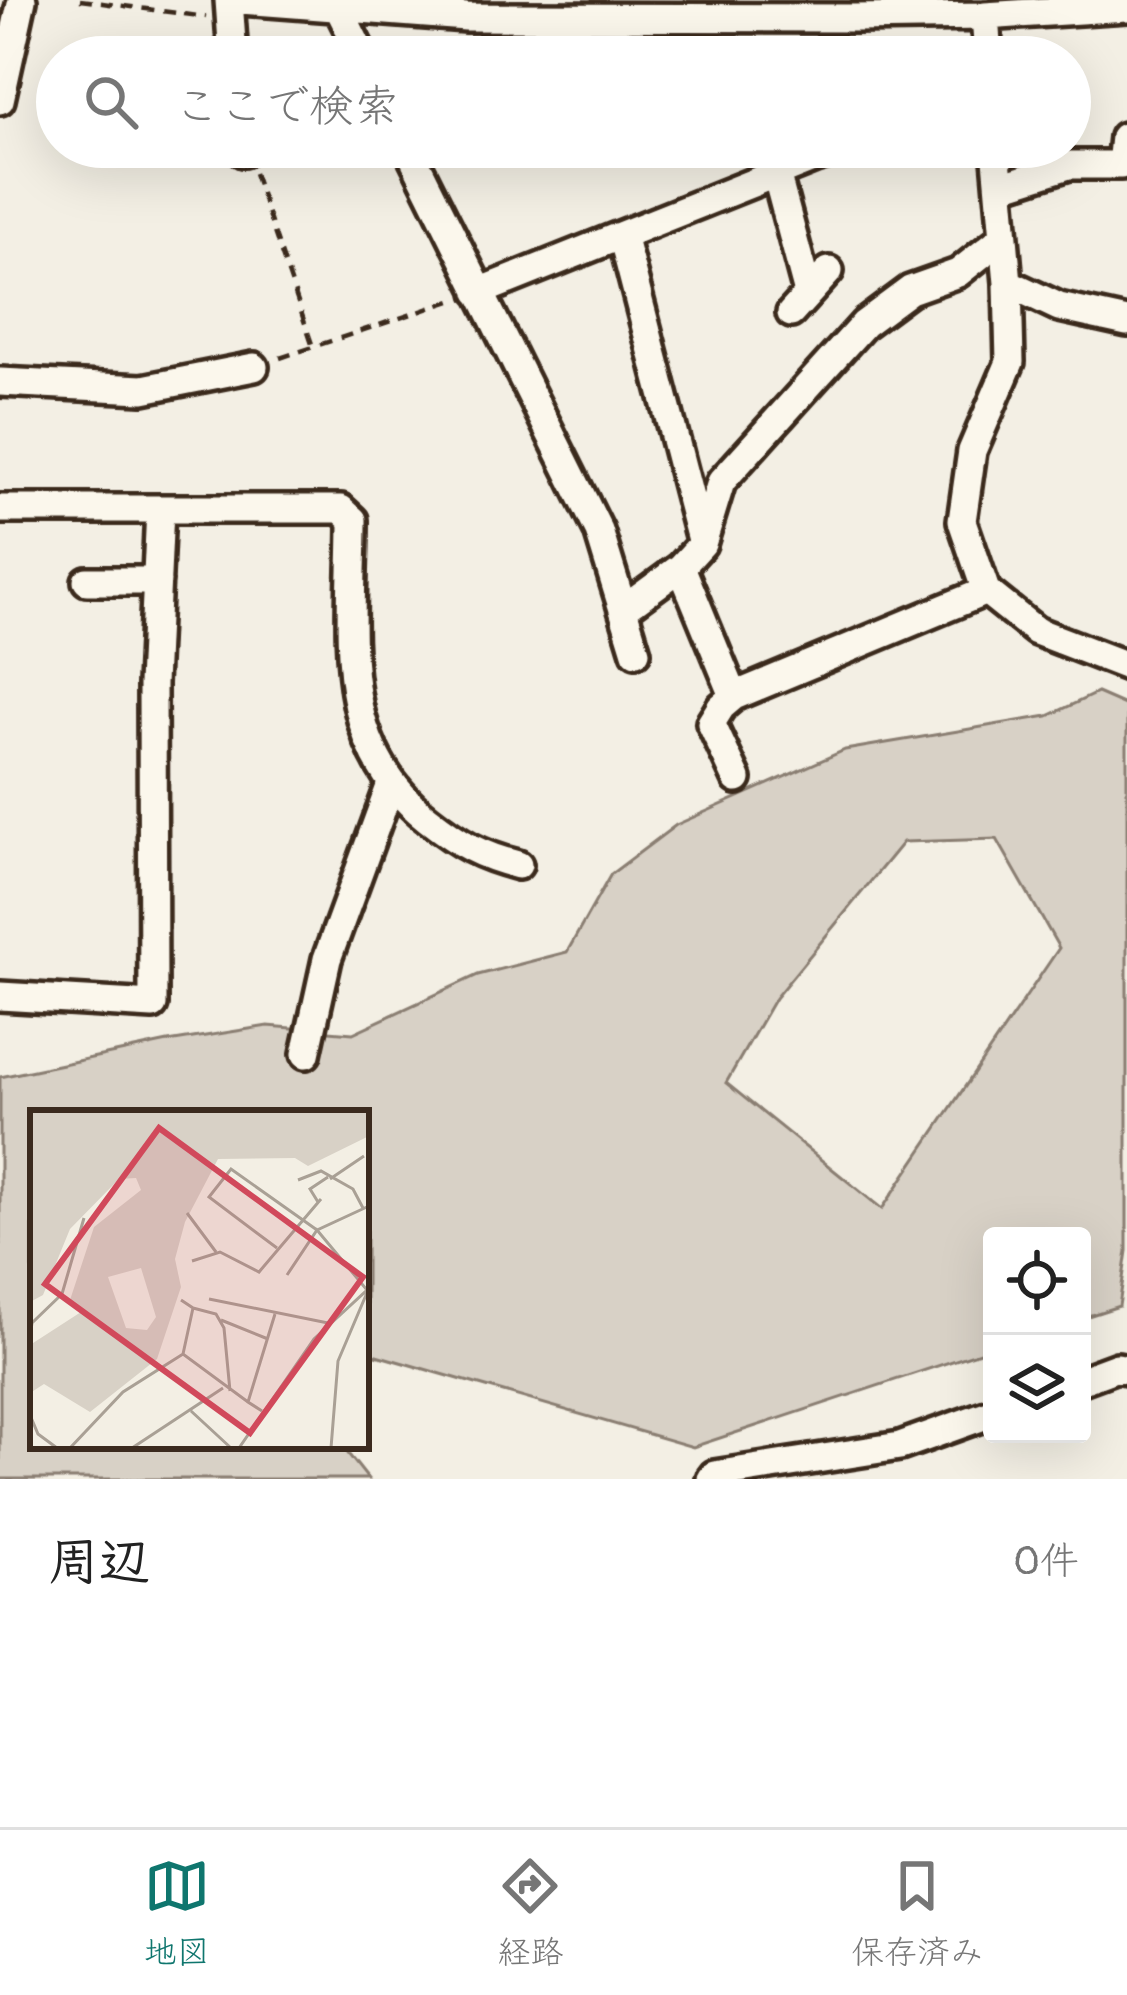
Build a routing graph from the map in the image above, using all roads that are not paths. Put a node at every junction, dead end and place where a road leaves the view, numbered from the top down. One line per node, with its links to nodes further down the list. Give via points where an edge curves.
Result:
1 (22, 0): 10 (street)
2 (234, 7): 5 (street)
3 (1127, 7): 7 (street)
4 (619, 8): 5 (street, via 466,16); 6 (street)
5 (339, 9): 8 (street)
6 (855, 9): 7 (street)
7 (985, 16): 9 (street)
8 (352, 36)
9 (986, 36)
10 (0, 100)
11 (1124, 156): 12 (street)
12 (1091, 161)
13 (418, 168): 23 (street)
14 (790, 168): 17 (street)
15 (998, 168): 18 (street)
16 (1060, 168): 18 (street)
17 (776, 173): 19 (street); 21 (street, via 800,303)
18 (1000, 187): 20 (street)
19 (622, 235): 23 (street); 29 (street)
20 (1002, 238): 22 (street); 29 (street, via 958,273 910,290 865,324 721,482)
21 (829, 272)
22 (1008, 283): 24 (street, via 1059,307); 33 (street, via 1010,362 973,452 962,521)
23 (479, 292): 34 (street, via 599,531)
24 (1127, 322)
25 (254, 367): 26 (street, via 143,389)
26 (0, 382)
27 (0, 509): 28 (street)
28 (160, 509): 32 (street); 39 (street, via 341,509 353,520 353,682 360,725)
29 (702, 544): 30 (street)
30 (681, 567): 34 (street); 37 (street)
31 (87, 581): 32 (street)
32 (157, 581): 41 (street, via 153,1005)
33 (986, 591): 36 (street, via 1036,631); 37 (street)
34 (624, 609): 35 (street)
35 (636, 652)
36 (1127, 666)
37 (734, 696): 38 (street, via 711,723)
38 (737, 779)
39 (391, 784): 40 (street, via 465,848); 42 (street, via 328,959)
40 (518, 865)
41 (0, 996)
42 (307, 1054)
43 (1127, 1369): 44 (street)
44 (1091, 1377)
45 (983, 1415): 46 (street, via 900,1445)
46 (711, 1479)

